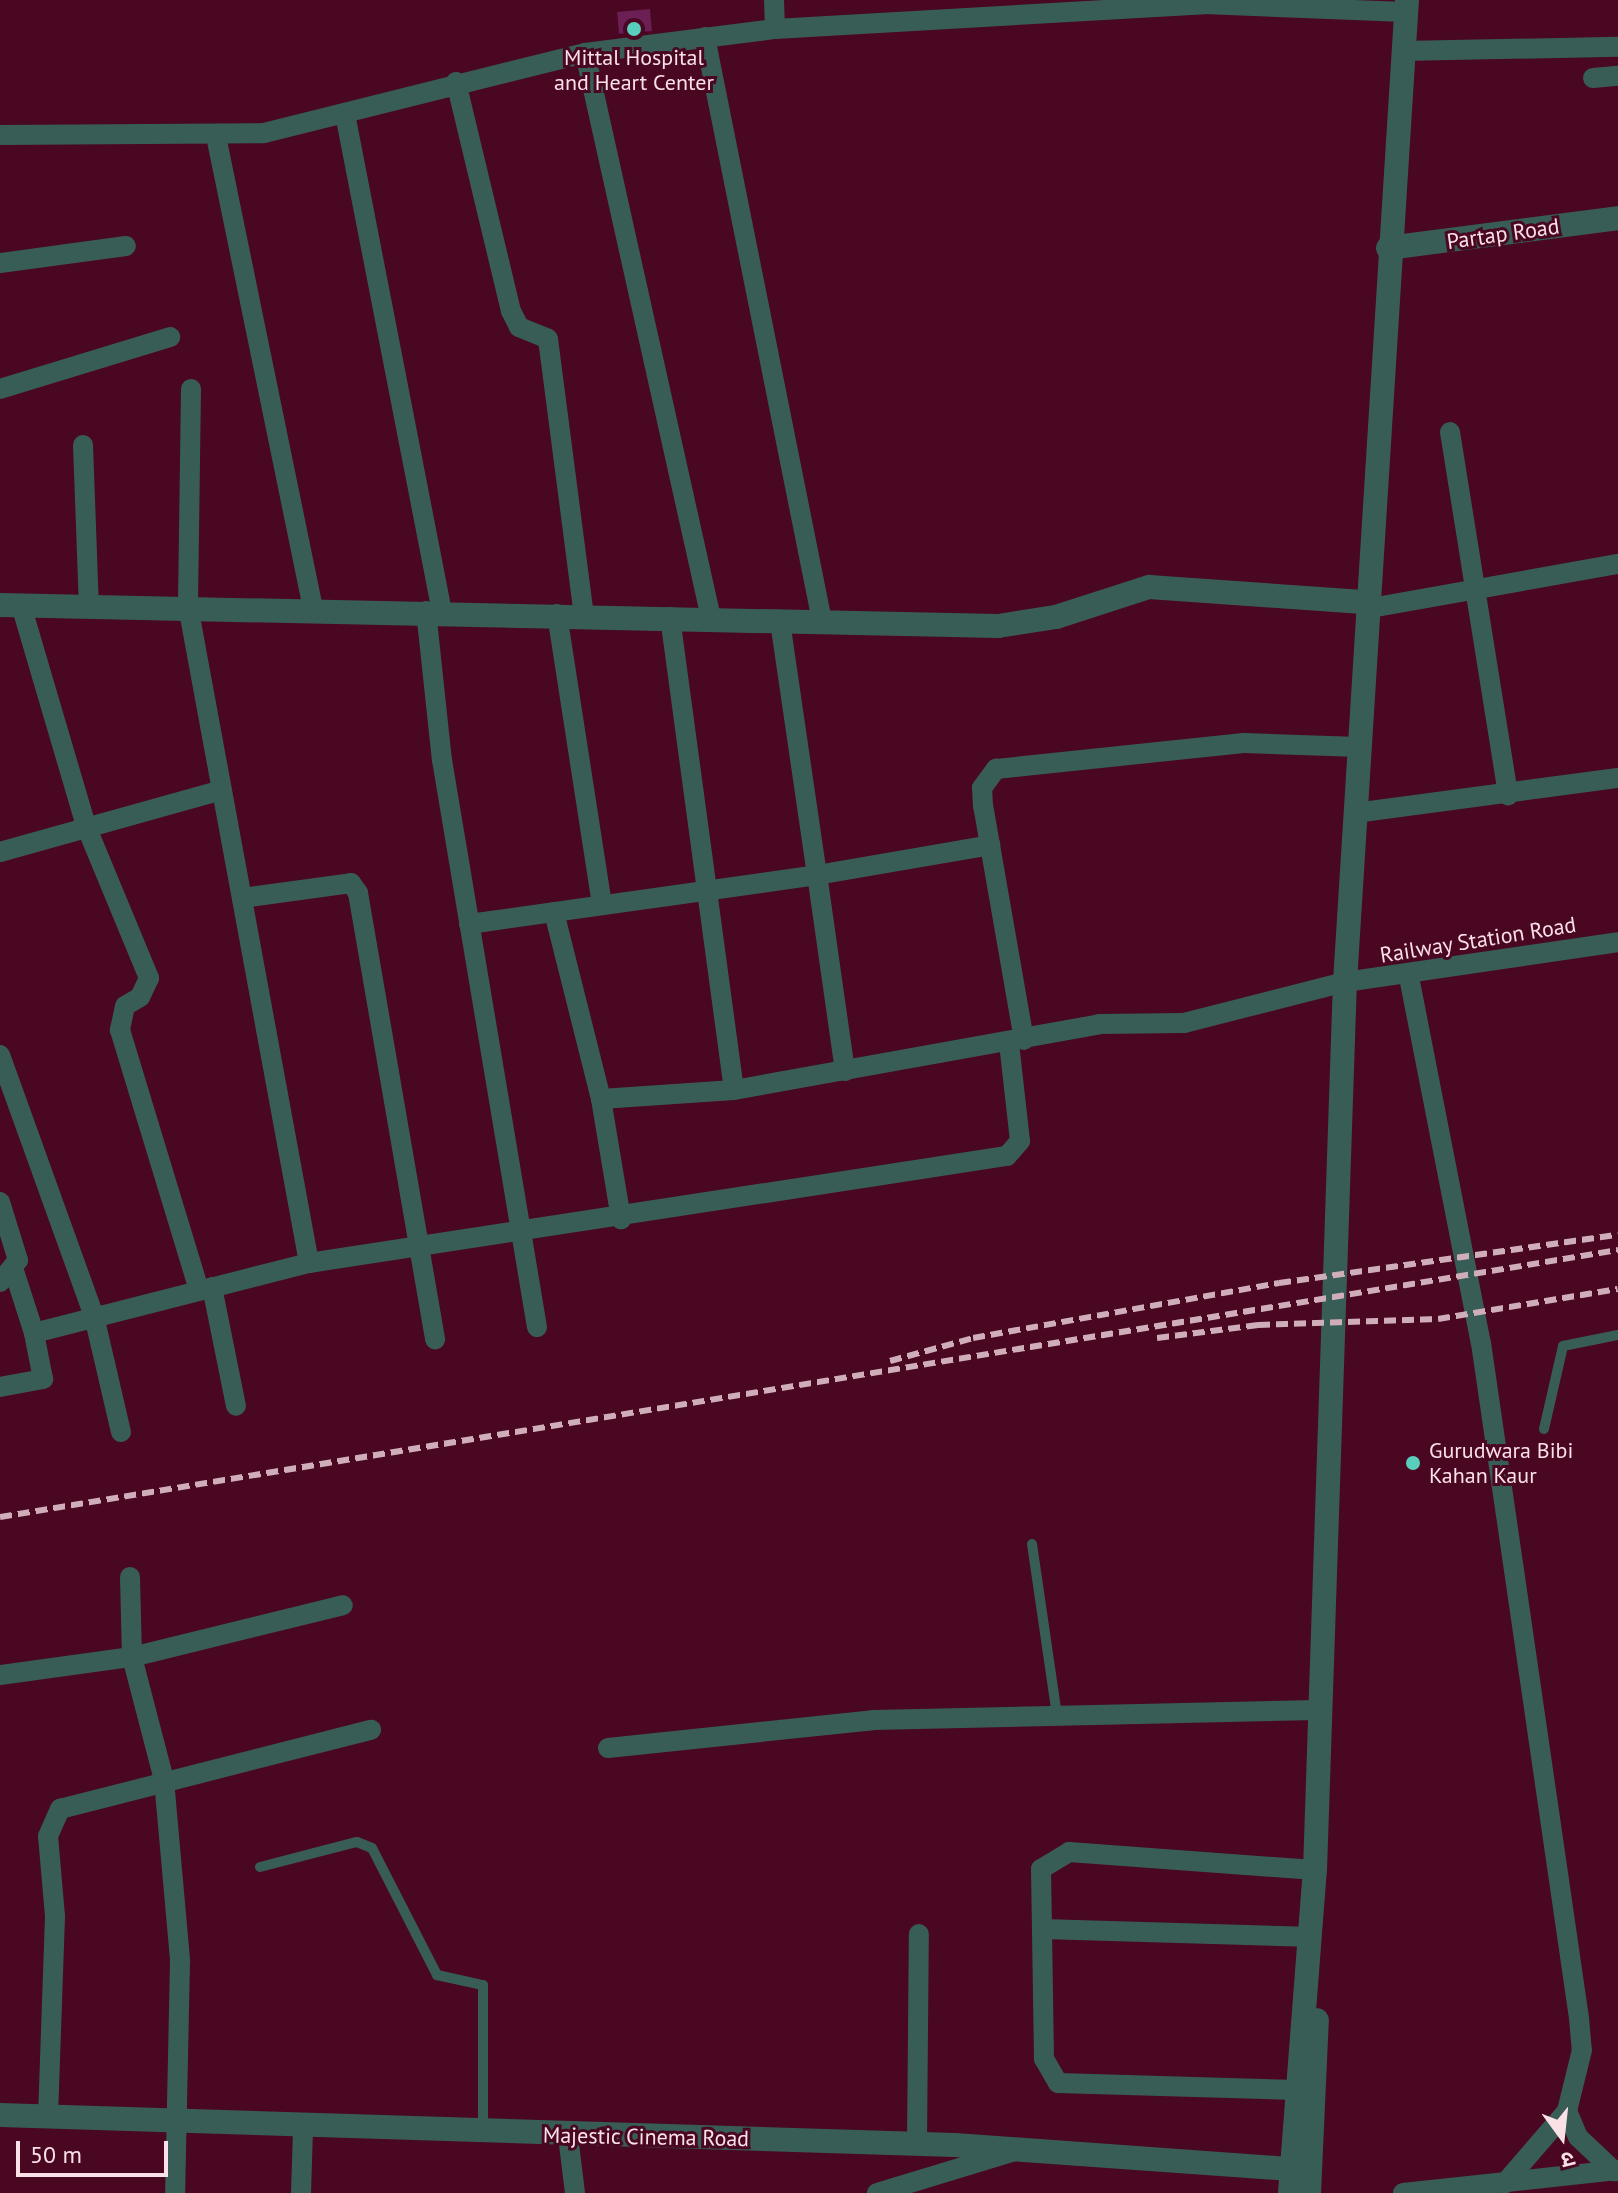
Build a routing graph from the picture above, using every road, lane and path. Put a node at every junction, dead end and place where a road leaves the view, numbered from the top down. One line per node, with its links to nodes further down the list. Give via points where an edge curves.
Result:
1 (774, 0): 4 (street)
2 (1411, 4): 3 (street); 7 (street)
3 (1067, 6): 4 (street)
4 (775, 29): 5 (street)
5 (705, 37): 8 (street); 37 (street)
6 (1618, 47): 7 (street)
7 (1409, 51): 17 (street)
8 (585, 53): 11 (street); 35 (street)
9 (1618, 76): 10 (street)
10 (1593, 78)
11 (456, 82): 12 (street); 33 (street, via 511,311 519,327 548,339)
12 (345, 114): 14 (street); 31 (street)
13 (0, 135): 14 (street)
14 (216, 136): 30 (street)
15 (1618, 218): 17 (street, Partap Road)
16 (126, 246): 18 (street)
17 (1396, 247): 29 (street)
18 (0, 263)
19 (170, 337): 20 (street)
20 (0, 389)
21 (191, 389): 28 (street)
22 (1450, 432): 25 (street)
23 (83, 445): 27 (street)
24 (1618, 564): 25 (street)
25 (1472, 593): 29 (street); 41 (street)
26 (11, 605): 27 (street); 43 (street)
27 (89, 605): 28 (street)
28 (188, 606): 30 (street); 40 (street)
29 (1370, 606): 37 (street, via 1149,587 1027,625); 38 (street); 42 (street)
30 (313, 609): 31 (street)
31 (434, 612): 32 (street); 51 (street)
32 (557, 614): 33 (street); 49 (street)
33 (584, 615): 34 (street)
34 (670, 617): 35 (street); 47 (street)
35 (711, 618): 36 (street)
36 (780, 620): 37 (street); 46 (street)
37 (822, 621)
38 (1359, 747): 42 (street); 44 (street, via 1244,743 1013,762 996,769 982,788)
39 (1618, 778): 41 (street)
40 (222, 790): 43 (street); 48 (street)
41 (1508, 795): 42 (street)
42 (1362, 812): 54 (street)
43 (86, 826): 45 (street); 66 (street, via 149,978 140,997 125,1006 120,1030)
44 (990, 845): 46 (street); 55 (street)
45 (0, 852)
46 (817, 875): 47 (street); 57 (street)
47 (704, 890): 49 (street); 58 (street)
48 (242, 898): 63 (street, via 355,886); 64 (street)
49 (602, 905): 50 (street)
50 (554, 912): 51 (street); 59 (street)
51 (469, 924): 62 (street)
52 (1618, 942): 53 (street, Railway Station Road)
53 (1409, 977): 54 (street, Railway Station Road); 92 (street, via 1481,1343 1579,2018 1582,2050)
54 (1352, 981): 55 (street, Railway Station Road, via 1207,1019 1099,1024); 81 (street); 108 (street)
55 (1016, 1041): 57 (street, Railway Station Road); 61 (street, via 1020,1141 1007,1156)
56 (0, 1055): 67 (street)
57 (845, 1071): 58 (street, Railway Station Road)
58 (734, 1090): 59 (street, Railway Station Road)
59 (601, 1099): 61 (street)
60 (0, 1202): 65 (street, via 18,1260)
61 (621, 1219): 62 (street)
62 (519, 1232): 63 (street); 68 (street)
63 (414, 1247): 64 (street); 71 (street)
64 (309, 1263): 66 (street)
65 (7, 1276): 69 (street)
66 (206, 1288): 67 (street); 73 (street)
67 (94, 1316): 69 (street); 75 (street)
68 (537, 1327)
69 (34, 1333): 72 (street, via 43,1379)
70 (1618, 1335): 74 (lane, via 1563,1346)
71 (435, 1339)
72 (0, 1387)
73 (236, 1406)
74 (1544, 1429)
75 (121, 1432)
76 (1032, 1544): 82 (lane)
77 (130, 1577): 79 (street)
78 (343, 1605): 79 (street)
79 (132, 1657): 80 (street); 85 (street)
80 (0, 1675)
81 (1317, 1710): 82 (street); 87 (street)
82 (1057, 1715): 84 (street, via 873,1720)
83 (371, 1730): 85 (street)
84 (608, 1748)
85 (164, 1780): 94 (street, via 75,1801 51,1823); 95 (street, via 180,1961)
86 (260, 1867): 97 (lane, via 346,1844 372,1848 437,1975 483,1985)
87 (1315, 1870): 88 (street, via 1057,1855 1041,1869); 90 (street)
88 (1042, 1929): 90 (street); 91 (street, via 1044,2059 1058,2083)
89 (919, 1934): 99 (street)
90 (1307, 1937): 91 (street)
91 (1295, 2090): 102 (street)
92 (1567, 2111): 101 (street, via 1578,2137); 103 (street)
93 (0, 2115): 94 (street, Majestic Cinema Road)
94 (48, 2117): 95 (street, Majestic Cinema Road)
95 (178, 2123): 96 (street, Majestic Cinema Road); 104 (street)
96 (303, 2128): 97 (street, Majestic Cinema Road); 105 (street)
97 (483, 2134): 98 (street, Majestic Cinema Road)
98 (568, 2136): 99 (street, Majestic Cinema Road); 106 (street)
99 (917, 2144): 100 (street, Majestic Cinema Road)
100 (1020, 2150): 102 (street, Majestic Cinema Road); 107 (street)
101 (1616, 2171): 103 (street)
102 (1290, 2181)
103 (1504, 2184): 109 (street)
104 (175, 2193)
105 (301, 2193)
106 (575, 2193)
107 (877, 2193)
108 (1309, 2193)
109 (1403, 2193)

